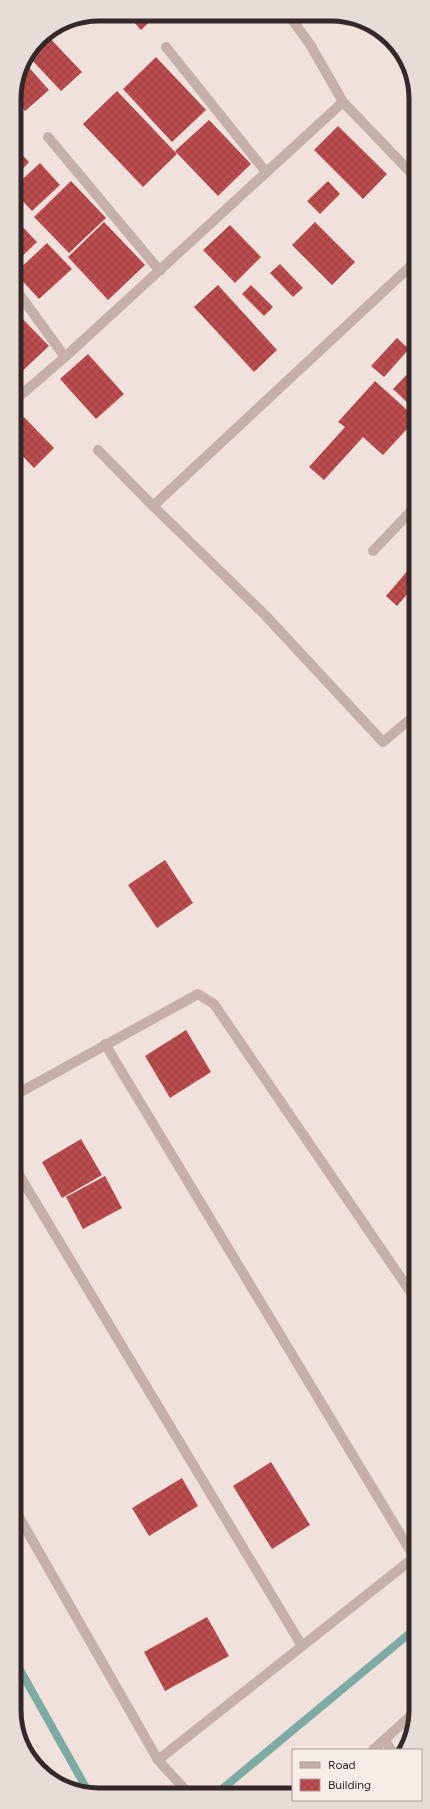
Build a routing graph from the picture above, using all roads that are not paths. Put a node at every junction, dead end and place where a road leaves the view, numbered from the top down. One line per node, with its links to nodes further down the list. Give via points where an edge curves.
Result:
1 (293, 21): 3 (street, via 311,46)
2 (166, 47): 6 (street)
3 (343, 102): 5 (street); 6 (street)
4 (48, 137): 8 (street)
5 (409, 171)
6 (266, 172): 8 (street)
7 (409, 268): 13 (street)
8 (160, 271): 10 (street)
9 (21, 297): 10 (street)
10 (65, 357): 11 (street)
11 (21, 395)
12 (98, 450): 13 (street)
13 (153, 506): 16 (street, via 265,615 384,742)
14 (409, 513): 15 (street)
15 (373, 551)
16 (409, 721)
17 (105, 1044): 18 (street); 20 (street, via 198,994 214,1004); 22 (street)
18 (21, 1091)
19 (21, 1178): 24 (street)
20 (409, 1290)
21 (21, 1520): 29 (street)
22 (409, 1546)
23 (409, 1561): 24 (street)
24 (302, 1646): 29 (street)
25 (409, 1718): 26 (street)
26 (386, 1740): 27 (street); 28 (street)
27 (374, 1749)
28 (391, 1749)
29 (158, 1760): 30 (street)
30 (184, 1788)

